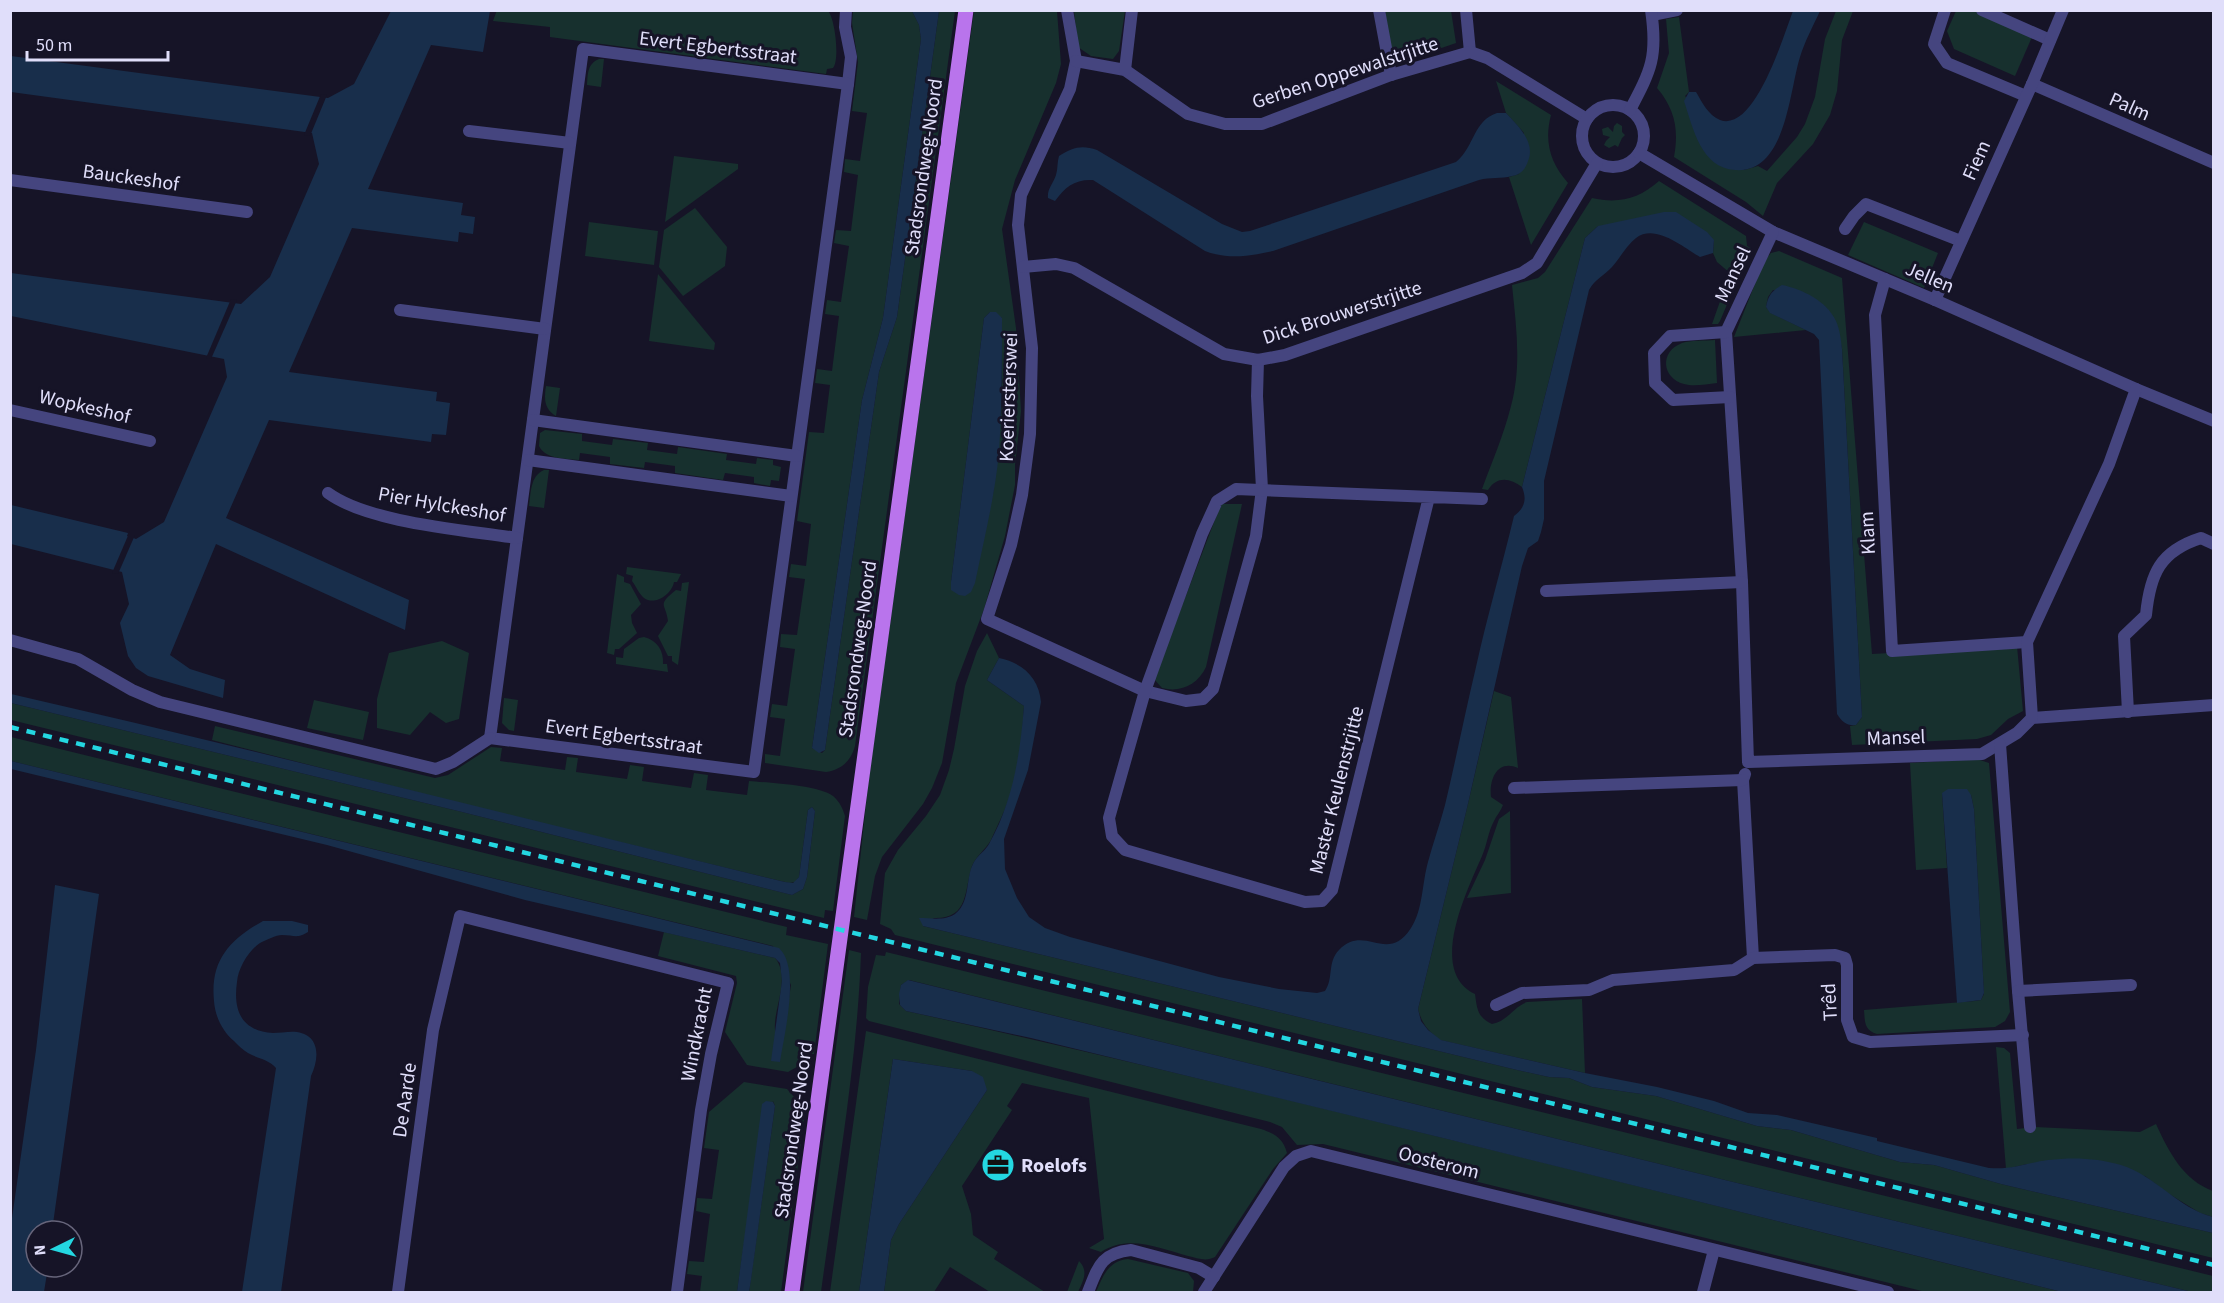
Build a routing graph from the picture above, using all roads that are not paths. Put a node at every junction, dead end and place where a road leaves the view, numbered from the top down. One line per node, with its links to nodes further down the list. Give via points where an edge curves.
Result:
1 (846, 10): 17 (street, via 851,57)
2 (966, 10): 78 (main road, Stadsrondweg-Noord)
3 (1067, 10): 14 (street, Koeriersterswei)
4 (1132, 10): 15 (street)
5 (1379, 10): 16 (street)
6 (1466, 10): 13 (street)
7 (1677, 10): 11 (street)
8 (1945, 10): 19 (street, via 1934,44 1947,63)
9 (1982, 10): 12 (street)
10 (2063, 10): 12 (street, Fiem)
11 (1651, 13): 20 (street, via 1655,45 1652,62)
12 (2050, 40): 18 (street, Fiem)
13 (1470, 52): 16 (street, Gerben Oppewalstrjitte); 21 (street, Gerben Oppewalstrjitte)
14 (1076, 61): 15 (street, Gerben Oppewalstrjitte); 32 (street, Koeriersterswei, via 1070,88 1021,195 1018,225)
15 (1125, 70): 16 (street, Gerben Oppewalstrjitte, via 1188,114 1224,124 1262,124)
16 (1391, 75)
17 (848, 84): 23 (street, Evert Egbertsstraat, via 583,49); 45 (street, Evert Egbertsstraat)
18 (2032, 84): 19 (street, Fiem); 26 (street, Palm)
19 (2026, 96): 31 (street, Fiem)
20 (1630, 110): 21 (street, via 1606,105); 24 (street, via 1644,130)
21 (1587, 119): 25 (street, via 1582,143)
22 (469, 131): 23 (street)
23 (570, 143): 36 (street, Evert Egbertsstraat)
24 (1639, 153): 25 (street, via 1620,167); 30 (street, Jellen)
25 (1597, 163): 38 (street, Dick Brouwerstrjitte, via 1537,263 1522,273 1285,355)
26 (2214, 163)
27 (10, 180): 28 (street, Bauckeshof)
28 (247, 213)
29 (1845, 229): 31 (street, via 1866,204)
30 (1773, 232): 33 (street, Jellen); 37 (street, Mansel)
31 (1961, 241): 34 (street, Fiem)
32 (1023, 267): 38 (street, Dick Brouwerstrjitte, via 1056,264 1074,268 1224,354); 58 (street, Koeriersterswei, via 1032,348 1030,434 1011,545 987,619)
33 (1885, 279): 34 (street, Jellen); 57 (street, Klam, via 1875,315 1892,651)
34 (1935, 300): 39 (street, Jellen)
35 (400, 310): 36 (street)
36 (545, 329): 42 (street, Evert Egbertsstraat)
37 (1726, 332): 40 (street, Mansel); 40 (street, Mansel, via 1670,336 1654,353 1655,383 1673,400)
38 (1258, 360): 47 (street)
39 (2136, 389): 43 (street, Jellen); 57 (street, via 2109,464)
40 (1730, 397): 54 (street, Mansel)
41 (10, 410): 44 (street, Wopkeshof)
42 (533, 420): 45 (street); 46 (street, Evert Egbertsstraat)
43 (2214, 421)
44 (150, 441)
45 (797, 456): 49 (street, Evert Egbertsstraat)
46 (528, 460): 49 (street); 52 (street, Evert Egbertsstraat)
47 (1262, 489): 50 (street); 58 (street, Master Keulenstrjitte, via 1236,489 1217,501); 58 (street, via 1256,536 1213,688 1203,699 1186,701)
48 (328, 493): 52 (street, Pier Hylckeshof, via 337,500 407,521)
49 (791, 496): 62 (street, Evert Egbertsstraat, via 754,772)
50 (1429, 497): 51 (street); 58 (street, Master Keulenstrjitte, via 1332,890 1322,901 1305,902 1125,850 1112,836 1109,818)
51 (1482, 498)
52 (517, 537): 62 (street, Evert Egbertsstraat)
53 (2214, 544): 60 (street, via 2201,538 2181,544 2164,557 2150,587 2146,615 2124,636)
54 (1742, 582): 55 (street); 64 (street, Mansel)
55 (1546, 591)
56 (10, 640): 62 (street, via 78,660 160,702 436,769)
57 (2027, 642): 61 (street)
58 (1145, 691)
59 (2214, 705): 60 (street)
60 (2128, 712): 61 (street)
61 (2032, 718): 63 (street, Mansel)
62 (490, 738)
63 (2000, 744): 64 (street, Mansel, via 1982,754); 70 (street)
64 (1748, 762): 65 (street)
65 (1743, 780): 66 (street); 68 (street)
66 (1514, 788)
67 (460, 916): 76 (street, De Aarde, via 433,1030); 77 (street, Windkracht, via 728,982 701,1110)
68 (1752, 958): 71 (street, Trêd, via 1734,970 1613,980 1589,990 1522,993); 72 (street, Trêd, via 1845,958 1847,1020 1853,1037 1870,1042)
69 (2130, 985): 70 (street)
70 (2018, 991): 72 (street)
71 (1496, 1005)
72 (2023, 1035): 73 (street)
73 (2030, 1126)
74 (1714, 1250): 75 (street, Oosterom, via 1311,1151 1296,1156 1284,1167); 81 (street); 82 (street, Oosterom)
75 (1214, 1277): 79 (street, via 1199,1268 1131,1250 1120,1251 1100,1263); 80 (street, Oosterom)
76 (398, 1293)
77 (677, 1293)
78 (792, 1293)
79 (1088, 1293)
80 (1204, 1293)
81 (1703, 1293)
82 (1888, 1293)

